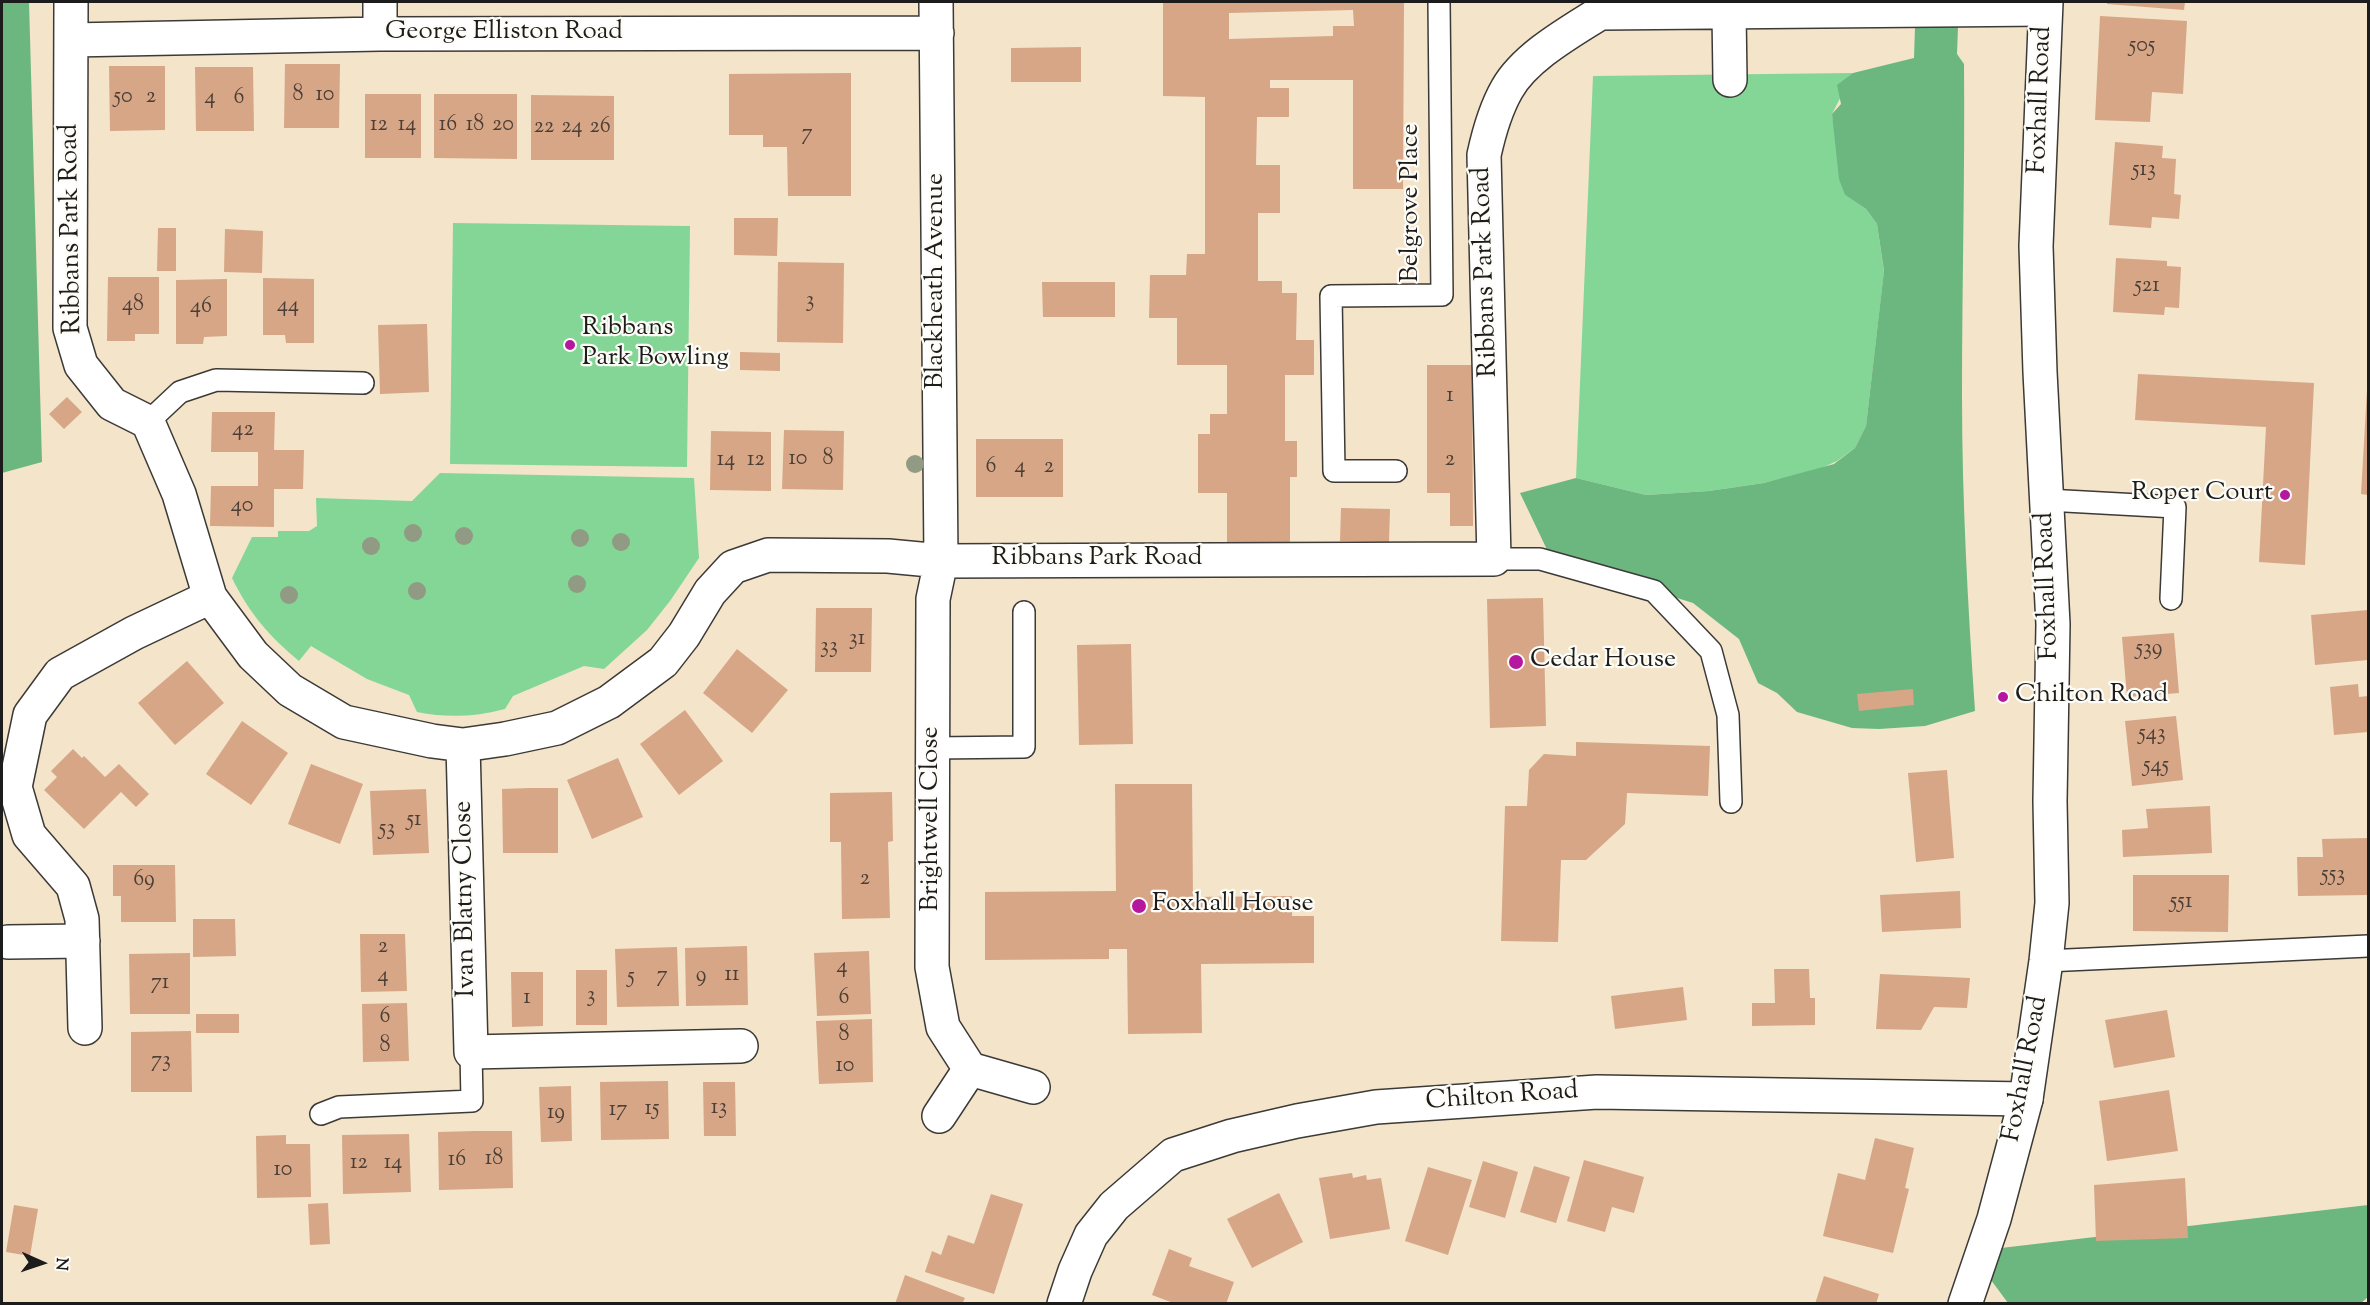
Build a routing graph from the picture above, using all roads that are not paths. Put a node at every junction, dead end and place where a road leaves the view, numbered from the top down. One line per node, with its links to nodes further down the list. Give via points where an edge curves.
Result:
1 (71, 2): 9 (street, Ribbans Park Road)
2 (380, 2): 8 (street)
3 (1439, 2): 13 (lane, Belgrove Place, via 1442,295 1332,296 1334,471)
4 (2045, 5): 6 (street); 14 (street, Foxhall Road, via 2036,246)
5 (1591, 7): 6 (street); 15 (street, Ribbans Park Road, via 1508,87 1491,124 1484,155)
6 (1729, 7): 10 (street)
7 (936, 17): 8 (street, George Elliston Road); 16 (street, Blackheath Avenue)
8 (380, 34): 9 (street, George Elliston Road)
9 (71, 40): 12 (street, Ribbans Park Road, via 70,328 81,365 112,404)
10 (1730, 80)
11 (363, 382): 12 (lane, via 216,380 180,392)
12 (148, 422): 17 (street, Ribbans Park Road, via 179,494)
13 (1396, 471)
14 (2046, 500): 18 (lane, via 2175,507); 27 (street, Foxhall Road, via 2053,624 2052,903)
15 (1494, 559): 16 (street, Ribbans Park Road); 23 (lane, via 1540,559 1654,591 1712,651 1728,715)
16 (940, 561): 20 (street, Ribbans Park Road, via 888,556 768,555 733,567 710,592 663,662 609,702 557,728); 21 (street, Brightwell Close, via 933,599)
17 (210, 597): 20 (street, Ribbans Park Road, via 253,655 290,690 344,722); 22 (street, via 60,674 30,715)
18 (2171, 599)
19 (1024, 612): 21 (lane, via 1024,747)
20 (463, 745): 30 (street, Ivan Blatny Close)
21 (933, 748): 31 (street, Brightwell Close, via 933,968 943,1027)
22 (8, 788): 24 (street, via 29,835 73,886)
23 (1731, 802)
24 (83, 940): 25 (street); 28 (street)
25 (8, 942)
26 (2368, 946): 27 (lane)
27 (2046, 962): 33 (street, Foxhall Road)
28 (85, 1028)
29 (741, 1046): 30 (street)
30 (471, 1053): 34 (lane, Ivan Blatny Close, via 472,1101 339,1107)
31 (970, 1069): 32 (street); 35 (street)
32 (1033, 1087)
33 (2026, 1098): 36 (street, Chilton Road, via 1597,1092 1376,1107 1297,1121 1173,1155 1114,1206 1091,1235); 37 (street, Foxhall Road, via 1994,1219)
34 (321, 1114)
35 (939, 1116)
36 (1064, 1304)
37 (1965, 1304)

